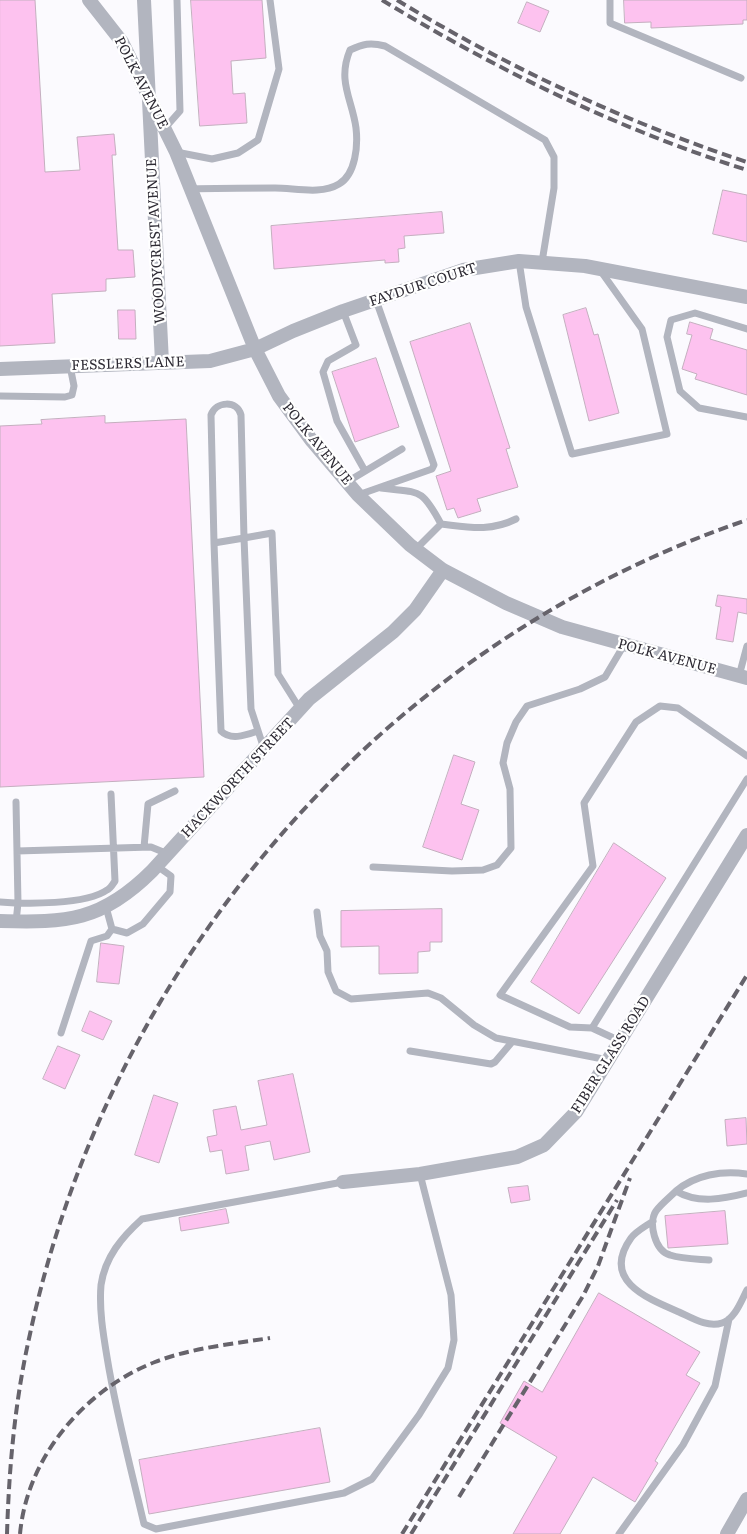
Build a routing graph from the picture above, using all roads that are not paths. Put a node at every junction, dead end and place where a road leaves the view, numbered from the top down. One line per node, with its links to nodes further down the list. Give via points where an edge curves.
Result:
1 (90, 0): 7 (street, POLK AVENUE, via 122,42)
2 (144, 0): 7 (street, WOODYCREST AVENUE)
3 (176, 0): 8 (lane, via 180,111)
4 (270, 0): 9 (lane, via 279,68 258,140 238,153 212,159)
5 (610, 0): 6 (lane, via 610,23)
6 (741, 78)
7 (150, 98): 8 (street, POLK AVENUE); 19 (street, WOODYCREST AVENUE)
8 (164, 128): 9 (street, POLK AVENUE)
9 (176, 152): 10 (street, POLK AVENUE)
10 (192, 189): 12 (lane, via 298,190 340,184 350,171 356,151 356,128 346,89 344,65 350,50 374,43 385,46 545,140 554,157 554,188); 18 (street, POLK AVENUE)
11 (519, 261): 12 (street, FAYDUR COURT); 13 (lane, via 526,307 572,454 667,434 642,329); 15 (street, FAYDUR COURT, via 463,270)
12 (542, 262): 13 (street, FAYDUR COURT)
13 (598, 268): 14 (street, FAYDUR COURT)
14 (747, 297)
15 (376, 299): 16 (street, FAYDUR COURT); 27 (lane, via 434,465 432,469)
16 (344, 311): 18 (street, FAYDUR COURT, via 293,330); 25 (lane, via 356,345 328,361 323,372 337,420)
17 (747, 329): 23 (lane, via 695,313 671,320 667,337 680,391 699,408)
18 (255, 349): 19 (street, FESSLERS LANE, via 210,361); 26 (street, POLK AVENUE, via 279,396)
19 (162, 362): 20 (street, FESSLERS LANE)
20 (70, 366): 21 (street, FESSLERS LANE); 22 (lane, via 74,386 72,395)
21 (0, 369)
22 (0, 396)
23 (747, 417)
24 (402, 450): 25 (lane)
25 (365, 471): 26 (lane)
26 (347, 482): 28 (street, POLK AVENUE)
27 (378, 488): 28 (lane); 30 (lane, via 418,493 428,500)
28 (358, 495): 33 (street, POLK AVENUE)
29 (516, 519): 30 (lane, via 496,528 481,529)
30 (440, 524): 33 (lane)
31 (244, 538): 32 (lane); 32 (lane, via 241,415 235,405 218,405 211,415); 38 (lane, via 272,533 278,674); 39 (lane, via 251,709)
32 (214, 543): 39 (lane, via 221,731 238,737)
33 (416, 549): 34 (street, POLK AVENUE)
34 (443, 570): 35 (street, POLK AVENUE, via 506,603 562,627); 38 (street, HACKWORTH STREET, via 415,610 393,632)
35 (624, 645): 37 (street, POLK AVENUE); 52 (lane, via 605,677 527,706 516,722 503,763 510,789 511,848 497,865 483,870 452,871)
36 (747, 646): 37 (lane)
37 (743, 677)
38 (301, 709): 40 (street, HACKWORTH STREET)
39 (258, 731): 40 (lane)
40 (264, 749): 50 (street, HACKWORTH STREET)
41 (747, 756): 60 (lane, via 678,708 660,706 636,722 584,803 592,866 500,995 570,1027)
42 (747, 779): 60 (lane)
43 (175, 791): 48 (lane, via 148,804)
44 (111, 794): 47 (lane)
45 (16, 802): 49 (lane)
46 (747, 835): 62 (street, FIBER GLASS ROAD)
47 (113, 848): 48 (lane); 49 (lane); 54 (lane, via 115,881 108,890 82,899)
48 (144, 848): 50 (lane, via 151,847)
49 (17, 851): 54 (lane)
50 (168, 854): 51 (street, HACKWORTH STREET)
51 (157, 866): 55 (street, HACKWORTH STREET, via 125,896); 59 (lane, via 171,876 170,892 143,924 127,933)
52 (373, 867)
53 (0, 902): 54 (lane)
54 (18, 903): 58 (lane)
55 (106, 907): 58 (street, HACKWORTH STREET, via 68,920); 59 (lane)
56 (317, 912): 63 (lane, via 320,936 327,951 328,972 336,991 351,999 428,993 441,998 474,1026 496,1038)
57 (0, 921): 58 (street, HACKWORTH STREET)
58 (16, 922)
59 (112, 929): 61 (lane, via 107,936 92,941)
60 (592, 1028): 62 (lane)
61 (61, 1033)
62 (620, 1041): 65 (street, FIBER GLASS ROAD)
63 (512, 1042): 64 (lane, via 490,1064); 65 (lane)
64 (410, 1051)
65 (608, 1060): 66 (street, FIBER GLASS ROAD, via 576,1112 544,1145 517,1157)
66 (420, 1174): 68 (street, FIBER GLASS ROAD); 68 (lane, via 451,1294 454,1340 448,1368 372,1479 344,1493 325,1497 156,1529 144,1524 112,1385 101,1317 102,1284 110,1257 122,1237 142,1219)
67 (747, 1174): 69 (lane, via 734,1172 695,1178)
68 (343, 1182)
69 (676, 1191): 70 (lane, via 685,1197 702,1200); 71 (lane, via 656,1211)
70 (747, 1193)
71 (653, 1221): 72 (lane, via 656,1240 663,1252); 74 (lane, via 631,1237 621,1261 620,1270 631,1286 654,1302 710,1325)
72 (709, 1260)
73 (747, 1290): 74 (lane)
74 (729, 1320): 76 (lane, via 716,1386 683,1445)
75 (747, 1499): 77 (street)
76 (619, 1534)
77 (727, 1534)

